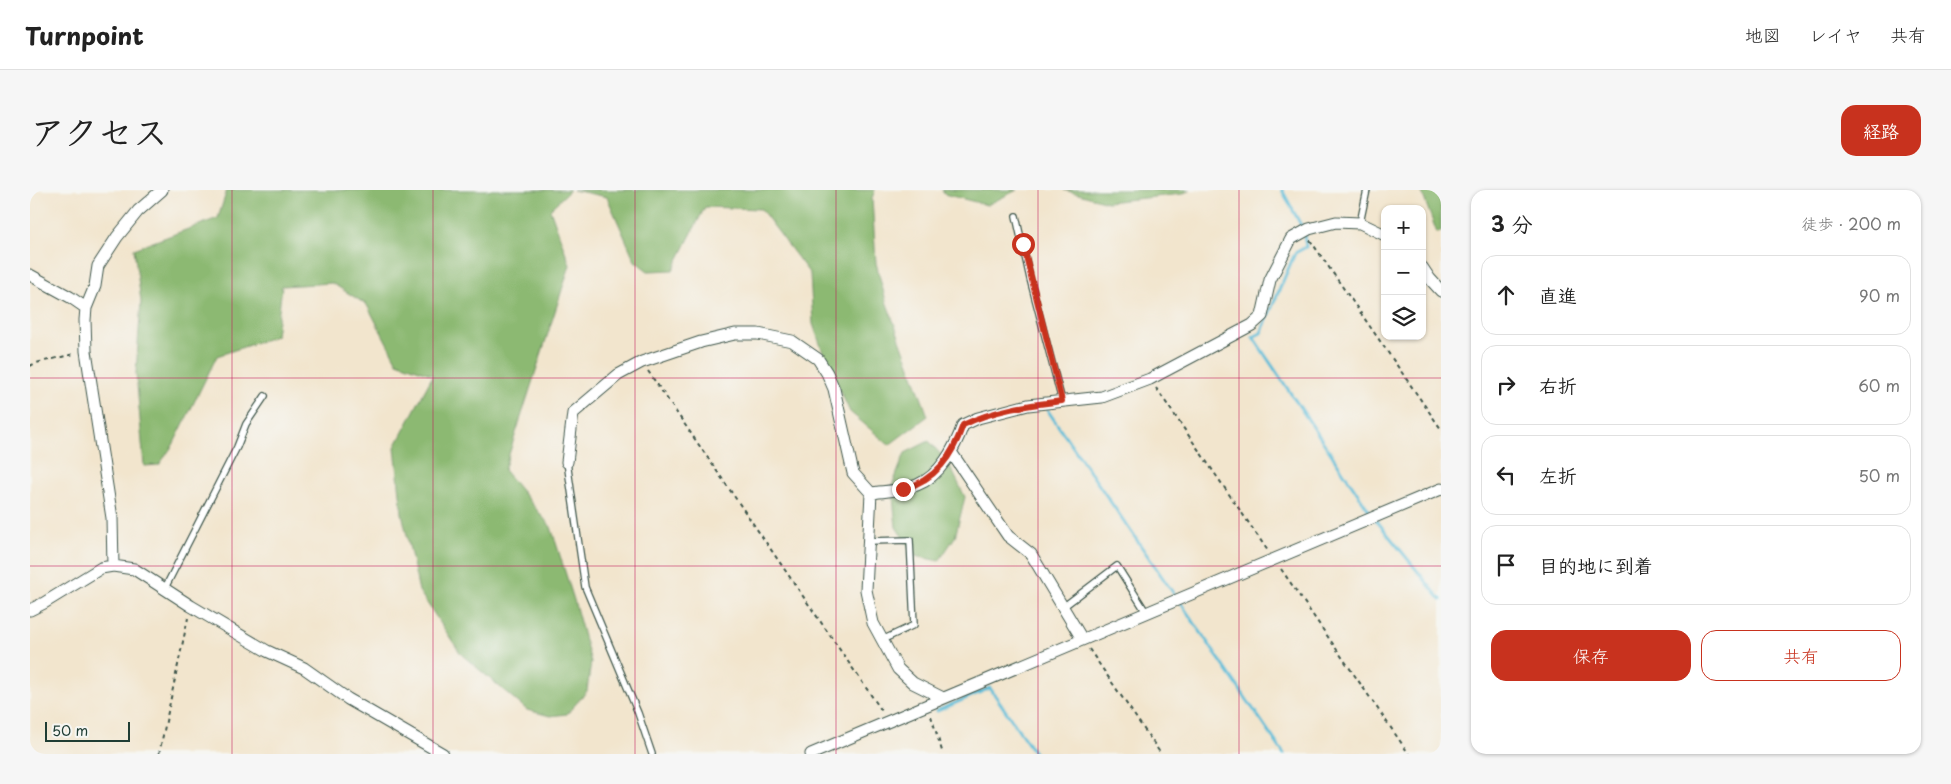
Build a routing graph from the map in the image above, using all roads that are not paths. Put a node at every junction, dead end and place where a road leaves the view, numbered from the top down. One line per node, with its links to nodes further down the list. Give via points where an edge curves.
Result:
1 (162, 190): 9 (street, via 138,211 98,266 95,286)
2 (1367, 190): 4 (lane)
3 (1016, 216): 11 (lane)
4 (1360, 223): 5 (street); 11 (street, via 1336,222 1309,229 1291,239 1270,280 1262,316 1252,325 1150,379 1102,397)
5 (1381, 233)
6 (1426, 274): 8 (street)
7 (30, 275): 9 (street)
8 (1441, 291)
9 (86, 308): 17 (street, via 86,351 112,518)
10 (265, 396): 18 (lane, via 246,424)
11 (1062, 401): 12 (street, via 1028,405 978,418 963,425)
12 (951, 452): 15 (street, via 932,476 918,485); 19 (street, via 1008,536 1031,554)
13 (566, 462): 15 (street, via 573,413 618,375 642,362 701,342 735,334 758,334 792,342 818,359 834,389 853,473); 26 (lane, via 585,587)
14 (1441, 489): 21 (street)
15 (871, 493): 16 (street)
16 (869, 541): 23 (street, via 866,590 873,623); 23 (lane, via 910,540 914,625)
17 (113, 566): 18 (street, via 134,569); 20 (street, via 102,568)
18 (165, 588): 25 (street, via 267,652 304,668 348,700)
19 (1063, 607): 21 (lane, via 1117,566); 22 (street)
20 (30, 610)
21 (1146, 612): 22 (street)
22 (1082, 639): 24 (street)
23 (882, 640): 24 (street, via 898,669 913,683)
24 (943, 698): 27 (street)
25 (443, 754)
26 (652, 754)
27 (811, 754)

